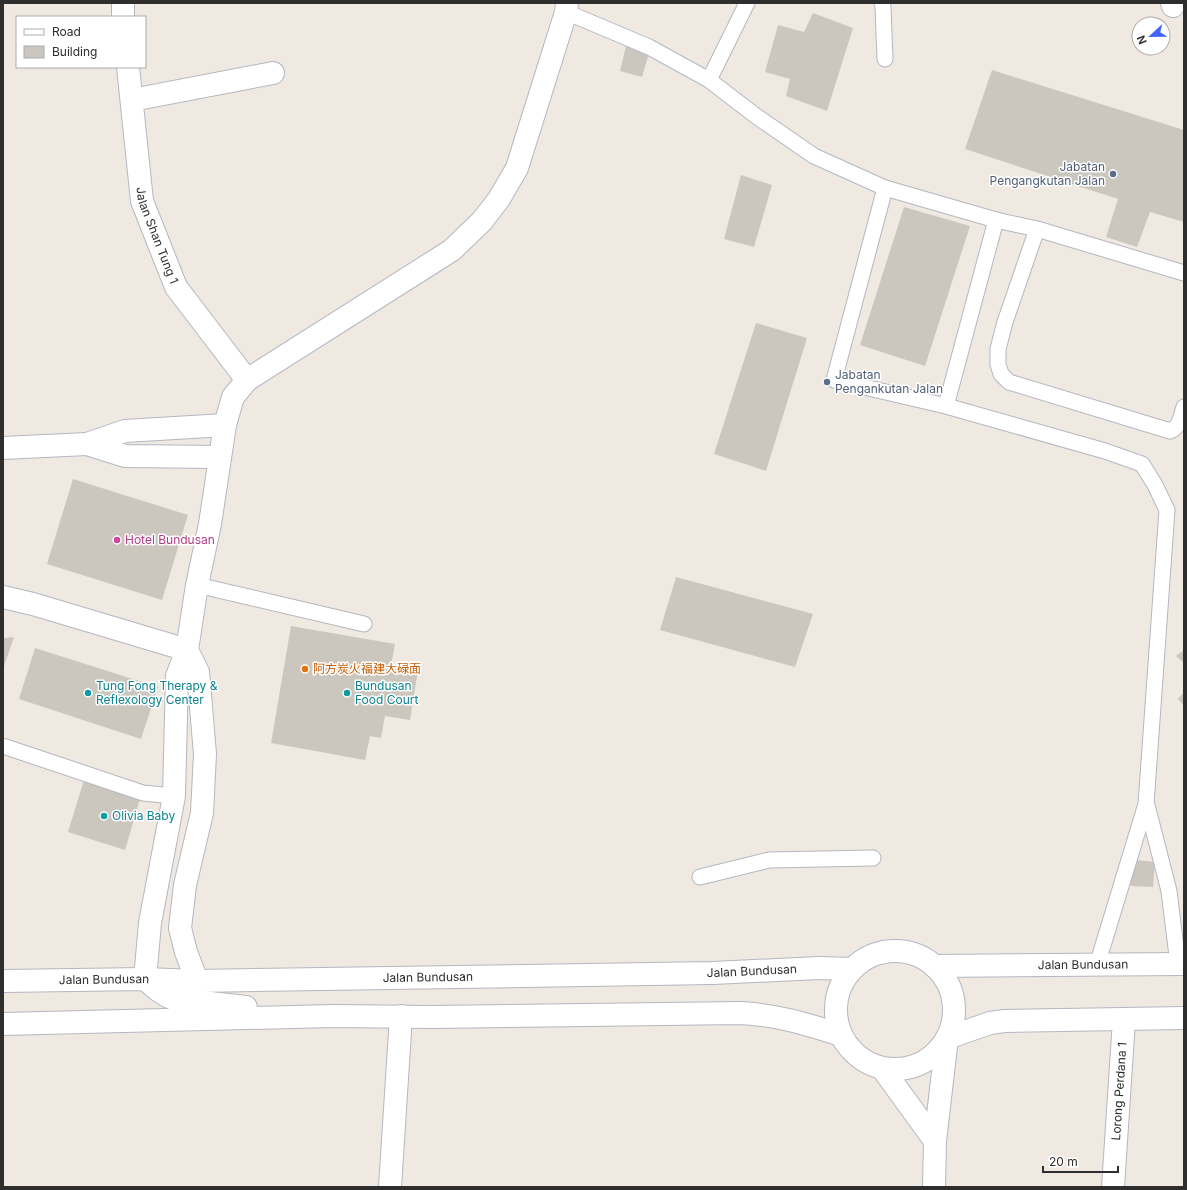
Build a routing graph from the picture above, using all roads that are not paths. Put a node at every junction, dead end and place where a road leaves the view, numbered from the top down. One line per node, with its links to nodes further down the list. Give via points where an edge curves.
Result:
1 (123, 3): 5 (street)
2 (746, 3): 9 (lane)
3 (882, 3): 6 (lane)
4 (566, 7): 9 (lane, via 649,47); 15 (street, via 517,168 499,199 482,220 452,250)
5 (124, 16)
6 (885, 59)
7 (128, 68): 10 (street, Jalan Shan Tung 1)
8 (273, 73): 10 (street)
9 (708, 80): 11 (lane, via 814,156)
10 (132, 100): 15 (street, Jalan Shan Tung 1, via 142,201 176,287)
11 (885, 188): 12 (lane); 16 (lane, via 834,380)
12 (996, 220): 13 (lane); 16 (lane)
13 (1037, 229): 14 (lane); 17 (lane, via 998,348 1001,374 1009,382 1170,431 1178,426)
14 (1184, 273)
15 (247, 380): 18 (street, via 233,397)
16 (946, 406): 28 (lane, via 1142,464 1155,485 1167,510)
17 (1184, 408)
18 (225, 426): 19 (street, via 125,431); 21 (street)
19 (87, 444): 20 (street); 21 (street, via 125,456)
20 (3, 448)
21 (220, 457): 22 (street, via 210,524)
22 (197, 585): 24 (lane); 25 (street)
23 (3, 597): 25 (street)
24 (364, 624)
25 (187, 650): 27 (street, via 177,676); 37 (street, via 198,672 205,754 202,813 185,885 180,928)
26 (3, 746): 27 (lane, via 142,793)
27 (174, 796): 35 (street, via 150,923)
28 (1146, 804): 31 (lane, via 1169,891); 32 (lane)
29 (873, 858): 30 (lane, via 769,860)
30 (700, 877)
31 (1181, 964): 32 (street, Jalan Bundusan)
32 (1097, 965): 33 (street, Jalan Bundusan)
33 (934, 966): 34 (street, via 921,957 889,951 869,957); 44 (street, via 951,992 954,1008)
34 (852, 969): 37 (street, Jalan Bundusan); 43 (street, via 842,984 837,1000 836,1018)
35 (145, 978): 36 (street, Jalan Bundusan); 37 (street, Jalan Bundusan); 38 (street, via 166,997 174,999)
36 (3, 981)
37 (197, 981)
38 (332, 1016): 39 (street); 42 (street)
39 (401, 1016): 43 (street, via 741,1013 795,1020); 47 (street)
40 (1184, 1018): 41 (street)
41 (1124, 1020): 44 (street, via 1004,1021 990,1023); 49 (street, Lorong Perdana 1)
42 (3, 1024)
43 (841, 1035): 45 (street, via 851,1050 865,1061)
44 (947, 1038): 45 (street, via 936,1053 920,1064 901,1069); 46 (street)
45 (882, 1068): 46 (street)
46 (935, 1141): 48 (street)
47 (390, 1187)
48 (934, 1187)
49 (1113, 1187)

